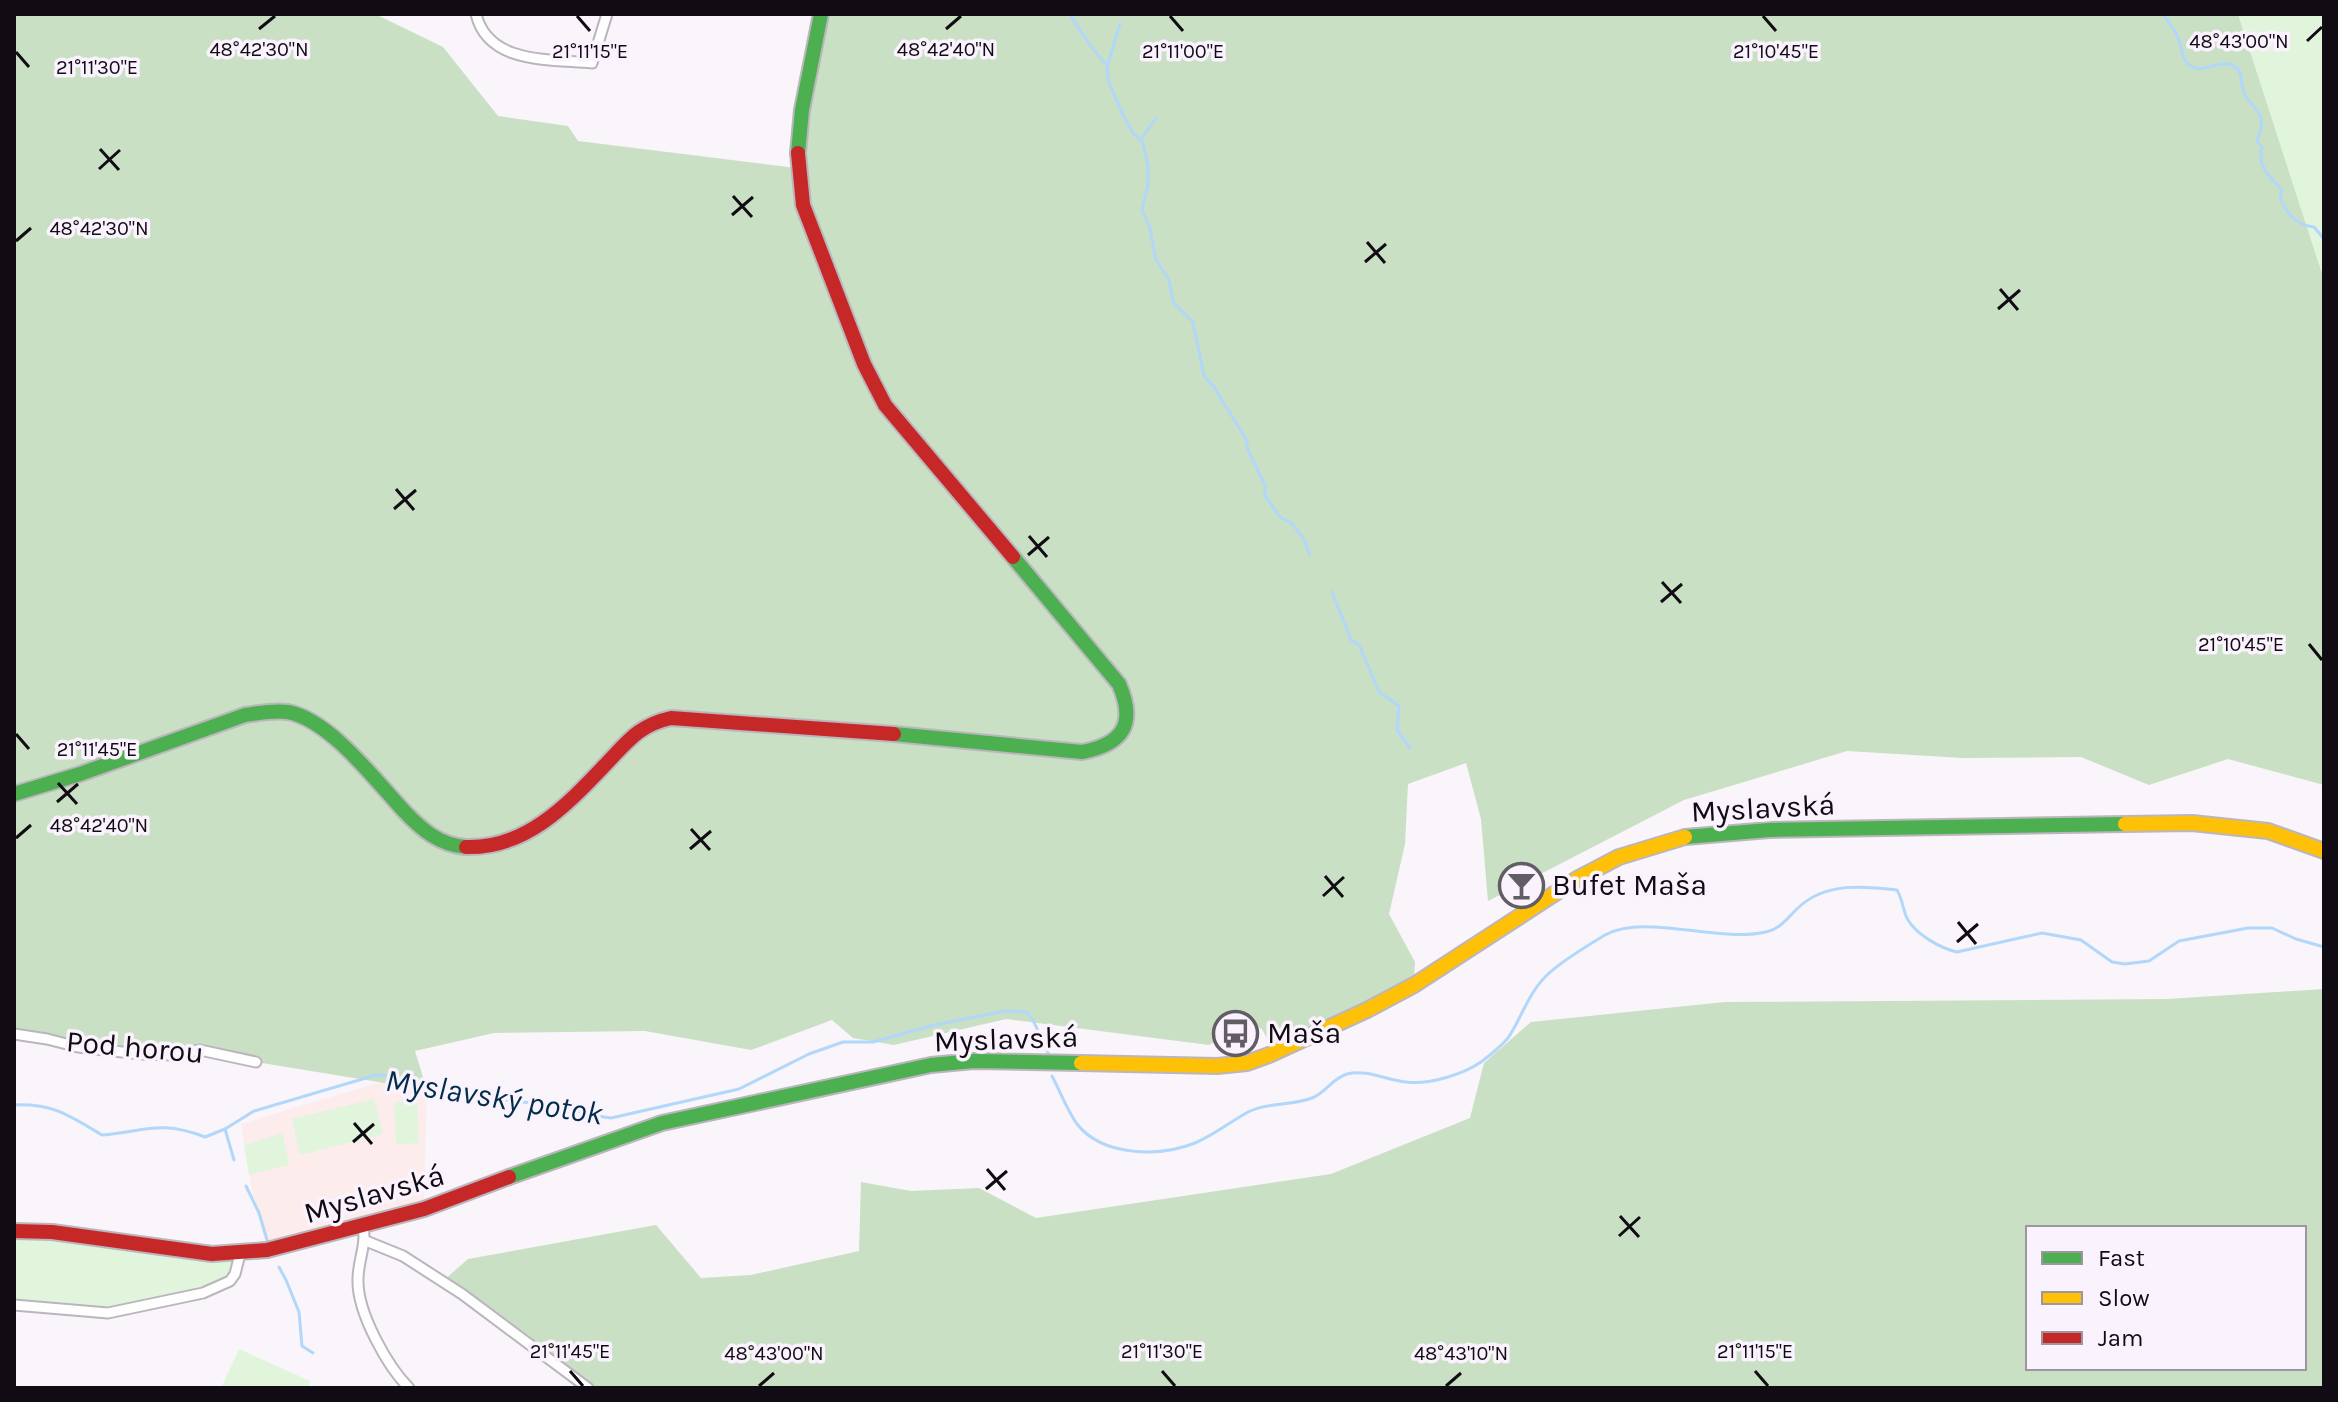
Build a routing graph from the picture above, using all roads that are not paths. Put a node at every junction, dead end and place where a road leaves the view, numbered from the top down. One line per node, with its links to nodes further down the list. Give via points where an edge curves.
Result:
1 (476, 14): 2 (street, via 489,39 508,52 592,63)
2 (607, 14)
3 (821, 14): 4 (street, via 801,122 797,181 864,364 903,427 1119,684 1128,716 1115,741 1082,752 671,718 640,729 532,832 488,847 462,848 422,830 329,732 292,711 245,715)
4 (14, 794)
5 (2324, 851): 9 (street, Myslavská, via 2268,831 2224,825 1737,831 1677,838 1597,868 1406,989 1247,1063 931,1065 662,1123)
6 (14, 1034): 7 (street, Pod horou, via 140,1054 200,1050)
7 (256, 1062)
8 (14, 1231): 10 (street, Myslavská)
9 (364, 1233): 10 (street, Myslavská); 12 (street, via 360,1298 386,1357); 13 (street, via 462,1294)
10 (240, 1254): 11 (street, via 230,1281 203,1293 108,1313)
11 (14, 1305)
12 (409, 1388)
13 (588, 1388)

